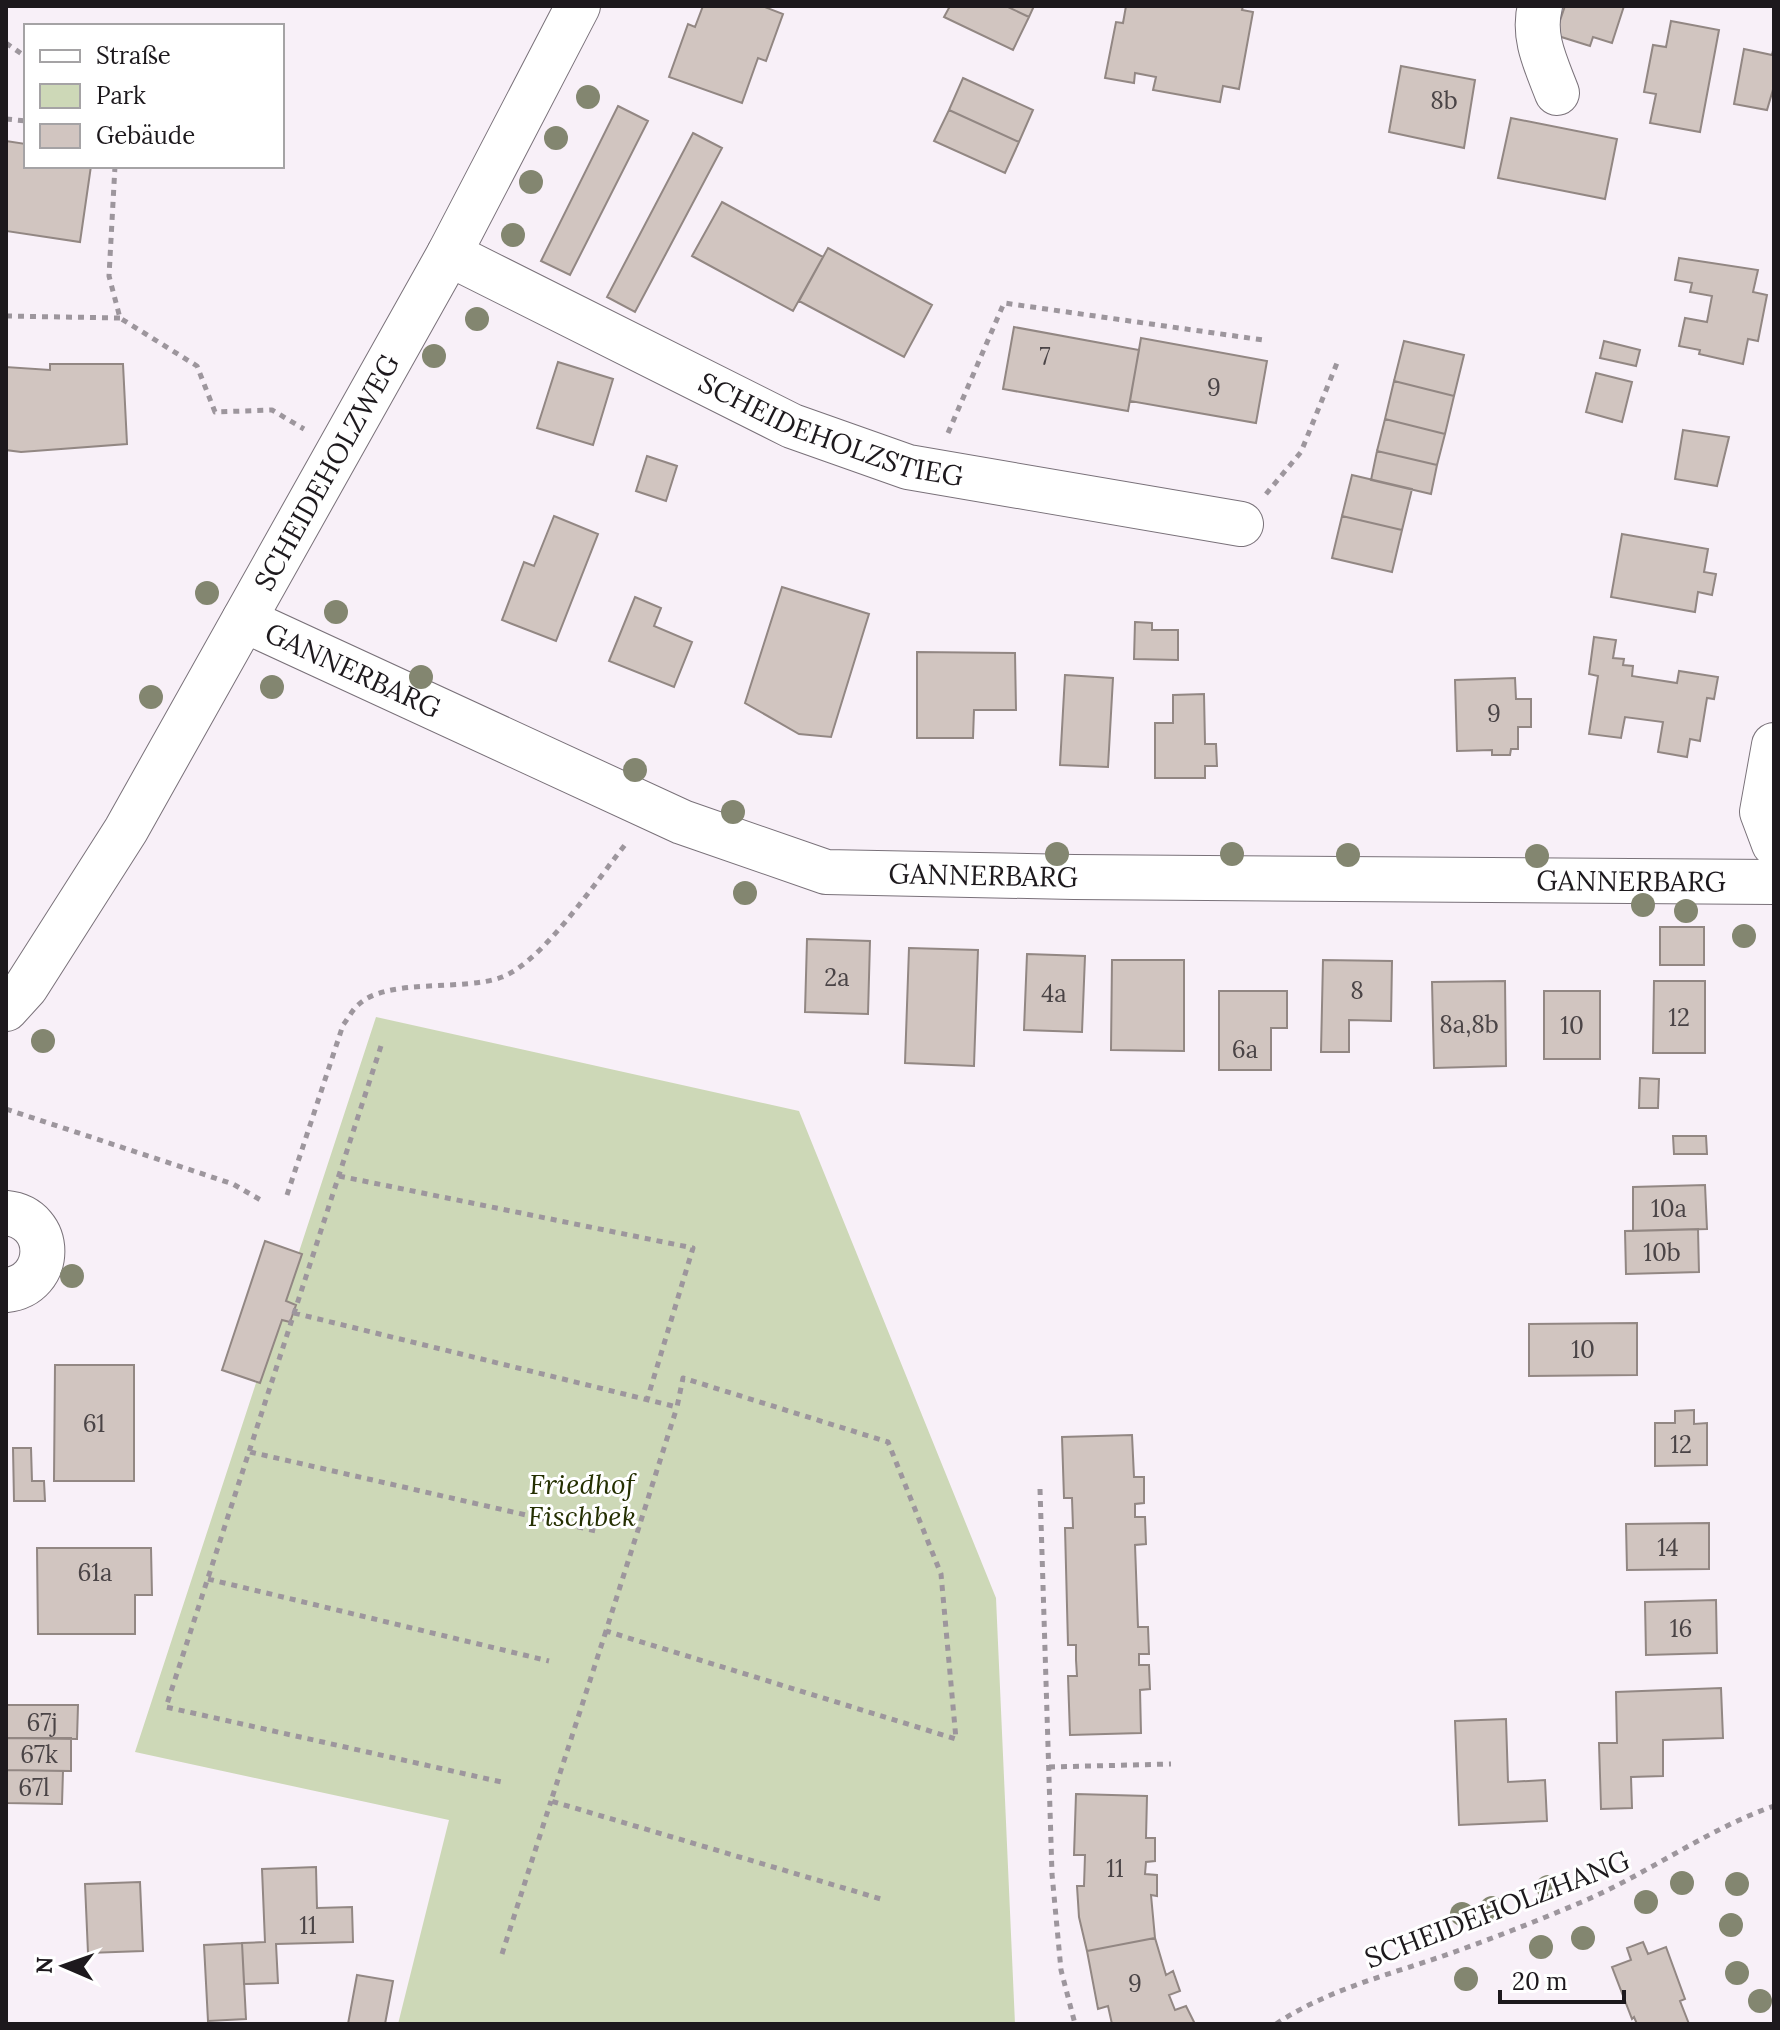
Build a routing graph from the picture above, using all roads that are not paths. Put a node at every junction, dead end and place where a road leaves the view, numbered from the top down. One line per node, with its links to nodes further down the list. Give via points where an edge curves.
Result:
1 (578, 6): 4 (street, SCHEIDEHOLZWEG)
2 (1540, 6): 3 (street, via 1540,50)
3 (1557, 93)
4 (449, 254): 5 (street, SCHEIDEHOLZSTIEG, via 792,426 908,467); 6 (street, SCHEIDEHOLZWEG)
5 (1241, 524)
6 (244, 620): 9 (street, GANNERBARG, via 647,807 826,872); 10 (street, SCHEIDEHOLZWEG, via 126,830 26,987)
7 (1774, 745): 8 (street, via 1762,812)
8 (1774, 844)
9 (1774, 882)
10 (6, 1009)
11 (6, 1213): 12 (street, via 32,1224 44,1254 35,1277)
12 (6, 1290)

